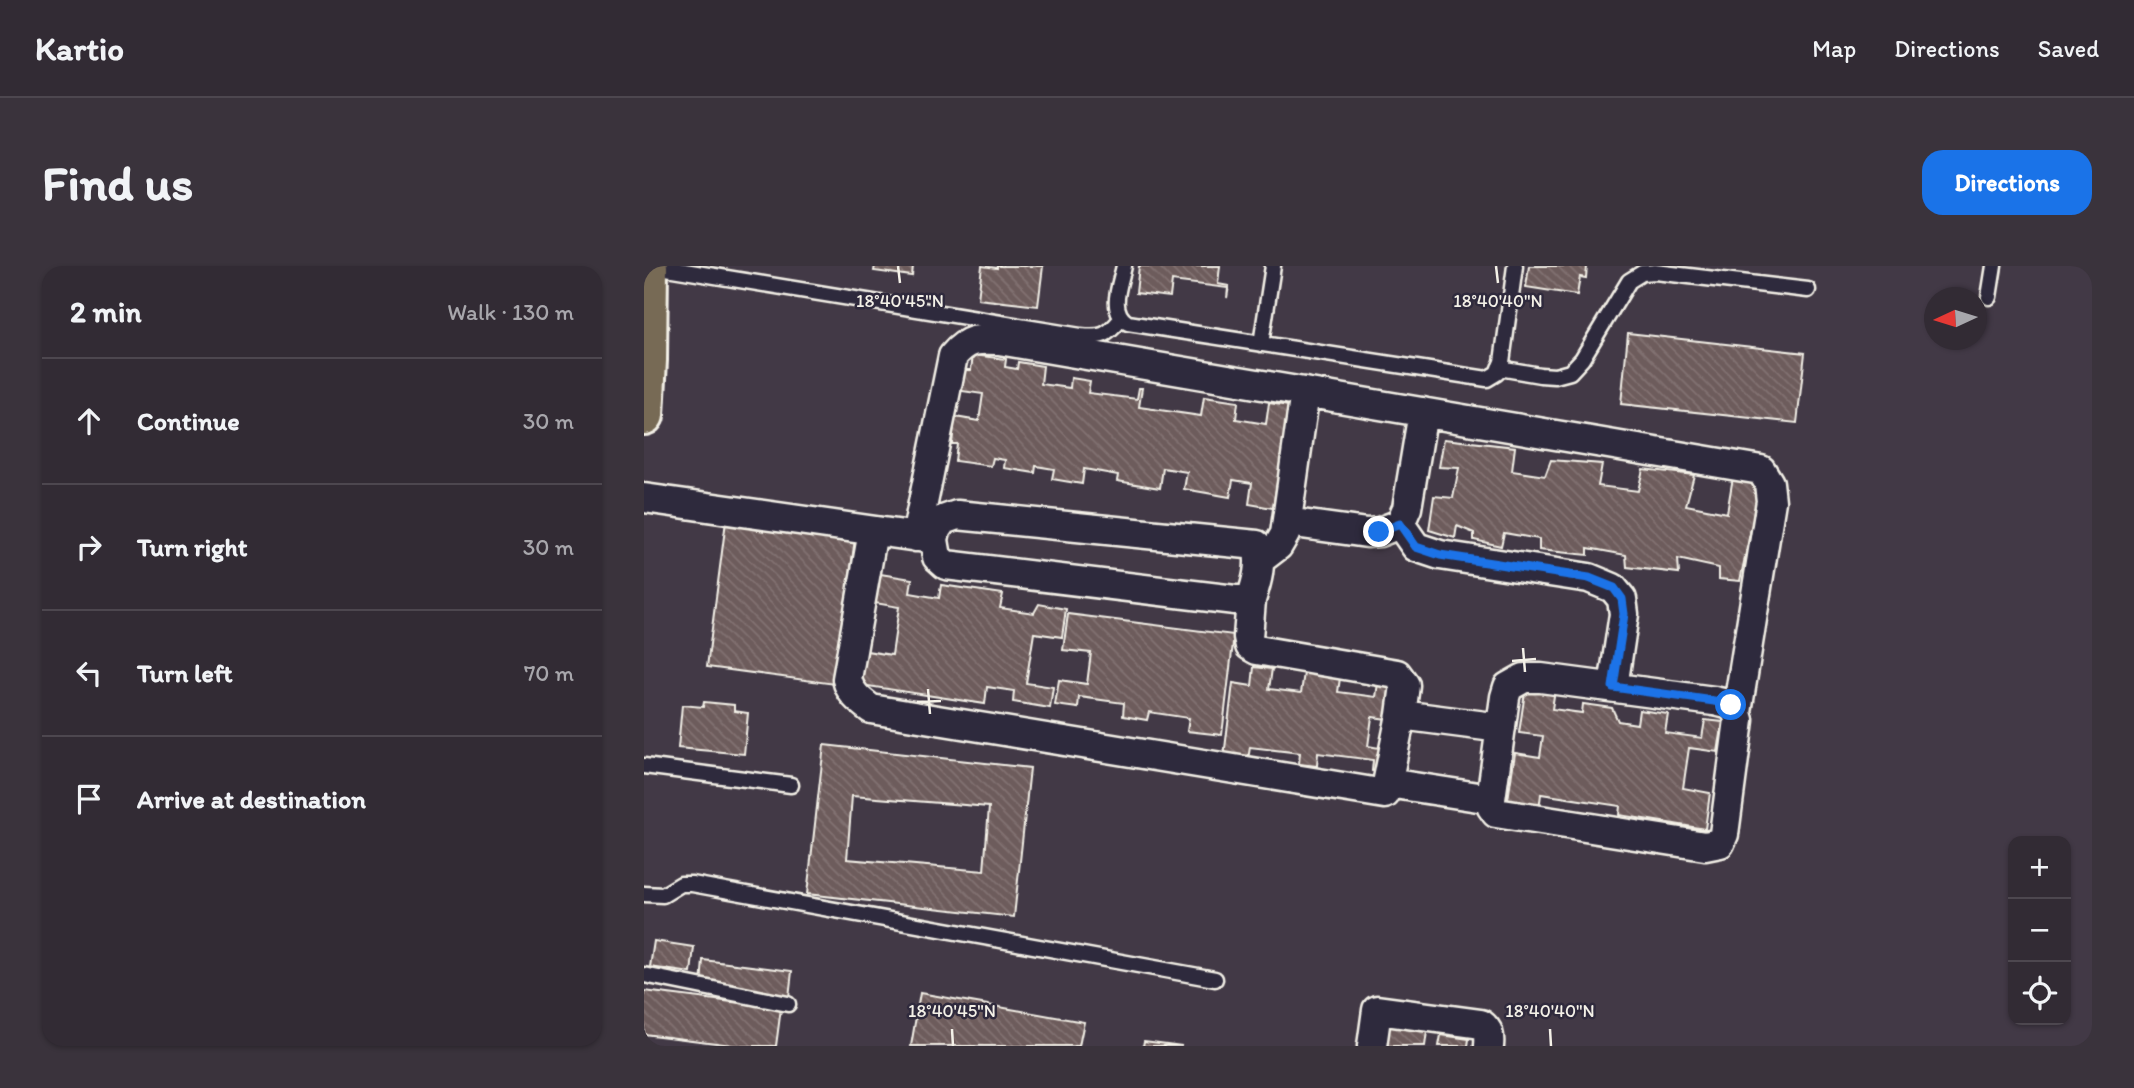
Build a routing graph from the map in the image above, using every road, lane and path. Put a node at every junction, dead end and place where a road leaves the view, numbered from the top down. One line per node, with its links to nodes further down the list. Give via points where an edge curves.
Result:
1 (648, 266): 14 (main road)
2 (654, 266): 9 (lane, via 1080,336 1106,335)
3 (1124, 266): 9 (lane, via 1116,303)
4 (1273, 266): 10 (lane)
5 (1515, 266): 11 (lane)
6 (1994, 266): 8 (lane)
7 (1808, 290): 11 (lane, via 1642,274 1629,281 1570,372 1555,376)
8 (1989, 297)
9 (1121, 319): 10 (lane)
10 (1261, 344): 11 (lane, via 1476,378 1487,379)
11 (1500, 368)
12 (1305, 392): 13 (street); 16 (street); 19 (street, via 999,340 978,339 962,345 953,356)
13 (1423, 412): 17 (street, via 1407,508); 23 (street, via 1761,470 1769,483 1771,501)
14 (644, 415)
15 (644, 498): 18 (street)
16 (1287, 522): 17 (street, via 1367,533); 20 (street, via 1278,546)
17 (1400, 524): 22 (street, via 1416,547 1440,555 1589,578 1614,588 1622,599 1624,614)
18 (873, 531): 19 (street); 27 (street, via 847,679 849,688 871,709 1385,794)
19 (925, 538): 20 (street, via 943,520 957,515 1257,545); 21 (street, via 946,565)
20 (1261, 559): 21 (street)
21 (1251, 600): 24 (street, via 1250,646 1397,674 1405,685)
22 (1613, 687): 23 (street, via 1714,701); 25 (street, via 1524,678 1508,687)
23 (1738, 712): 29 (street, via 1720,843 1705,846 1502,815 1491,806)
24 (1401, 715): 25 (street); 27 (street)
25 (1501, 728): 29 (street)
26 (644, 766): 28 (lane)
27 (1388, 783): 29 (street)
28 (791, 785)
29 (1491, 799)
30 (644, 894): 32 (lane, via 663,895 681,884 692,884)
31 (644, 975): 33 (lane)
32 (1214, 979)
33 (788, 1004)
34 (1372, 1046): 35 (street, via 1377,1010 1481,1024 1488,1029)
35 (1489, 1046)

